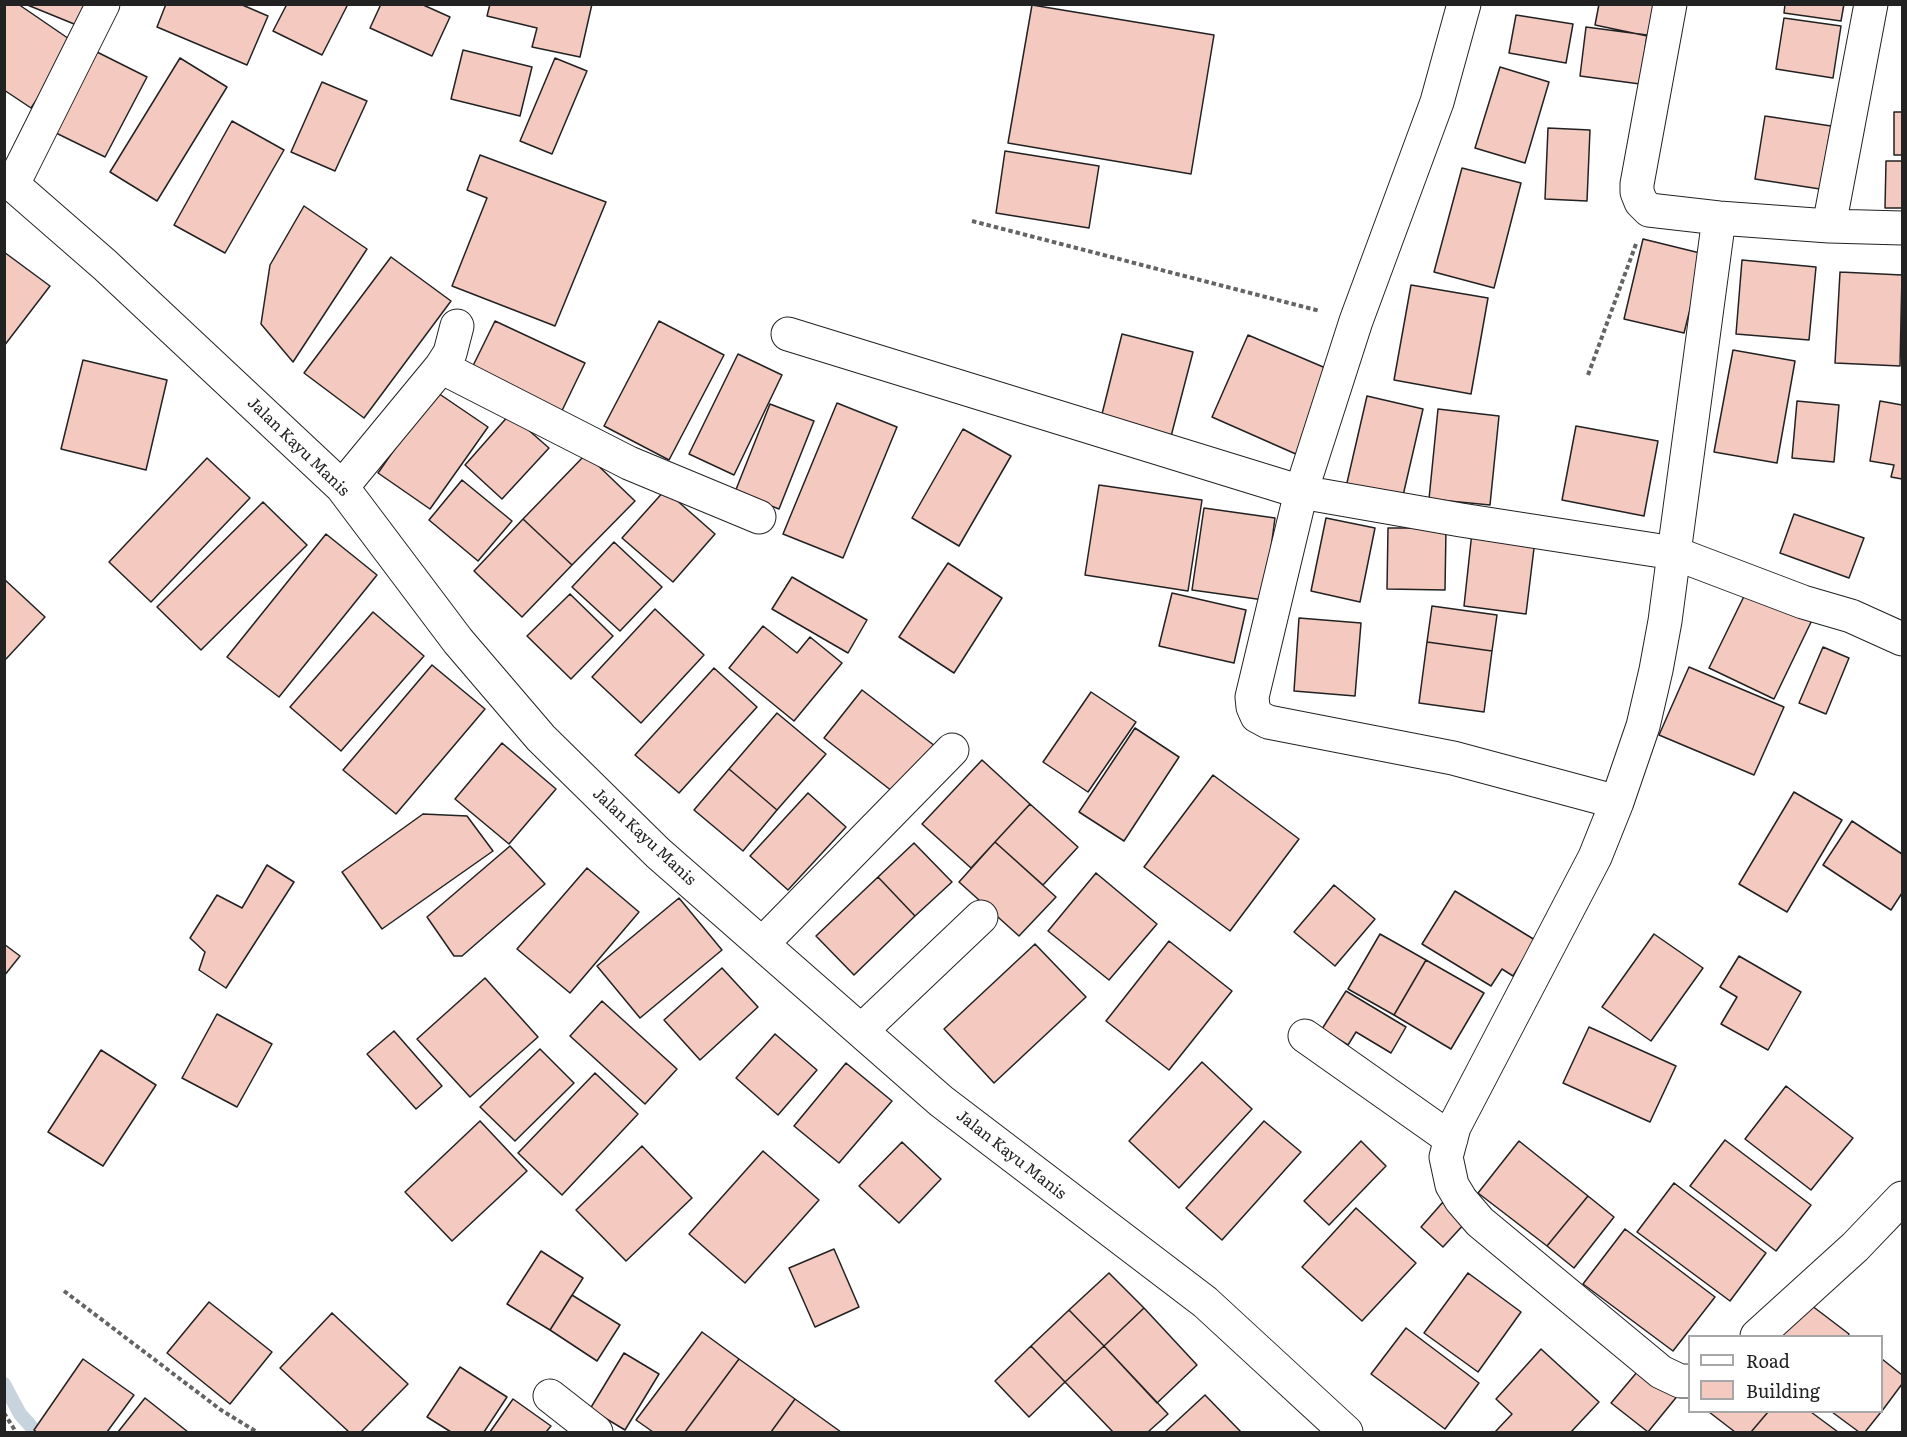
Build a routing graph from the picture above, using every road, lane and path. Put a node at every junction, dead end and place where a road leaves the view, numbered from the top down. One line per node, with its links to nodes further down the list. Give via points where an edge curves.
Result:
1 (103, 4): 5 (street)
2 (1464, 4): 11 (street, via 1437,102)
3 (1670, 4): 6 (street, via 1637,184 1641,202)
4 (1870, 4): 9 (street)
5 (9, 180): 16 (street, Jalan Kayu Manis)
6 (1649, 210): 7 (street); 15 (path)
7 (1719, 218): 9 (street); 19 (street)
8 (972, 221): 11 (path)
9 (1829, 226): 10 (street)
10 (1902, 228)
11 (1356, 321): 17 (street)
12 (457, 326): 14 (street, via 450,353)
13 (788, 334): 17 (street)
14 (441, 367): 16 (street); 18 (street, via 630,463)
15 (1588, 375)
16 (342, 487): 24 (street, Jalan Kayu Manis, via 458,641 541,738 658,853)
17 (1301, 492): 19 (street); 22 (street, via 1252,697 1257,716 1268,722 1453,758)
18 (759, 517)
19 (1674, 553): 20 (street, via 1851,616); 22 (street, via 1656,670 1643,726)
20 (1902, 639)
21 (952, 750): 24 (street)
22 (1617, 802): 27 (street, via 1595,857 1468,1098)
23 (981, 916): 25 (street)
24 (762, 944): 25 (street, Jalan Kayu Manis)
25 (862, 1030): 37 (street, Jalan Kayu Manis, via 941,1101 1205,1302)
26 (1305, 1036): 27 (street)
27 (1451, 1139): 31 (street, via 1446,1157 1452,1185 1480,1222 1661,1372)
28 (1902, 1198): 30 (street, via 1855,1247)
29 (64, 1291): 35 (path, via 221,1410)
30 (1758, 1335)
31 (1688, 1381)
32 (549, 1396): 36 (street)
33 (4, 1413): 34 (path)
34 (16, 1432)
35 (257, 1432)
36 (596, 1432)
37 (1346, 1432)

